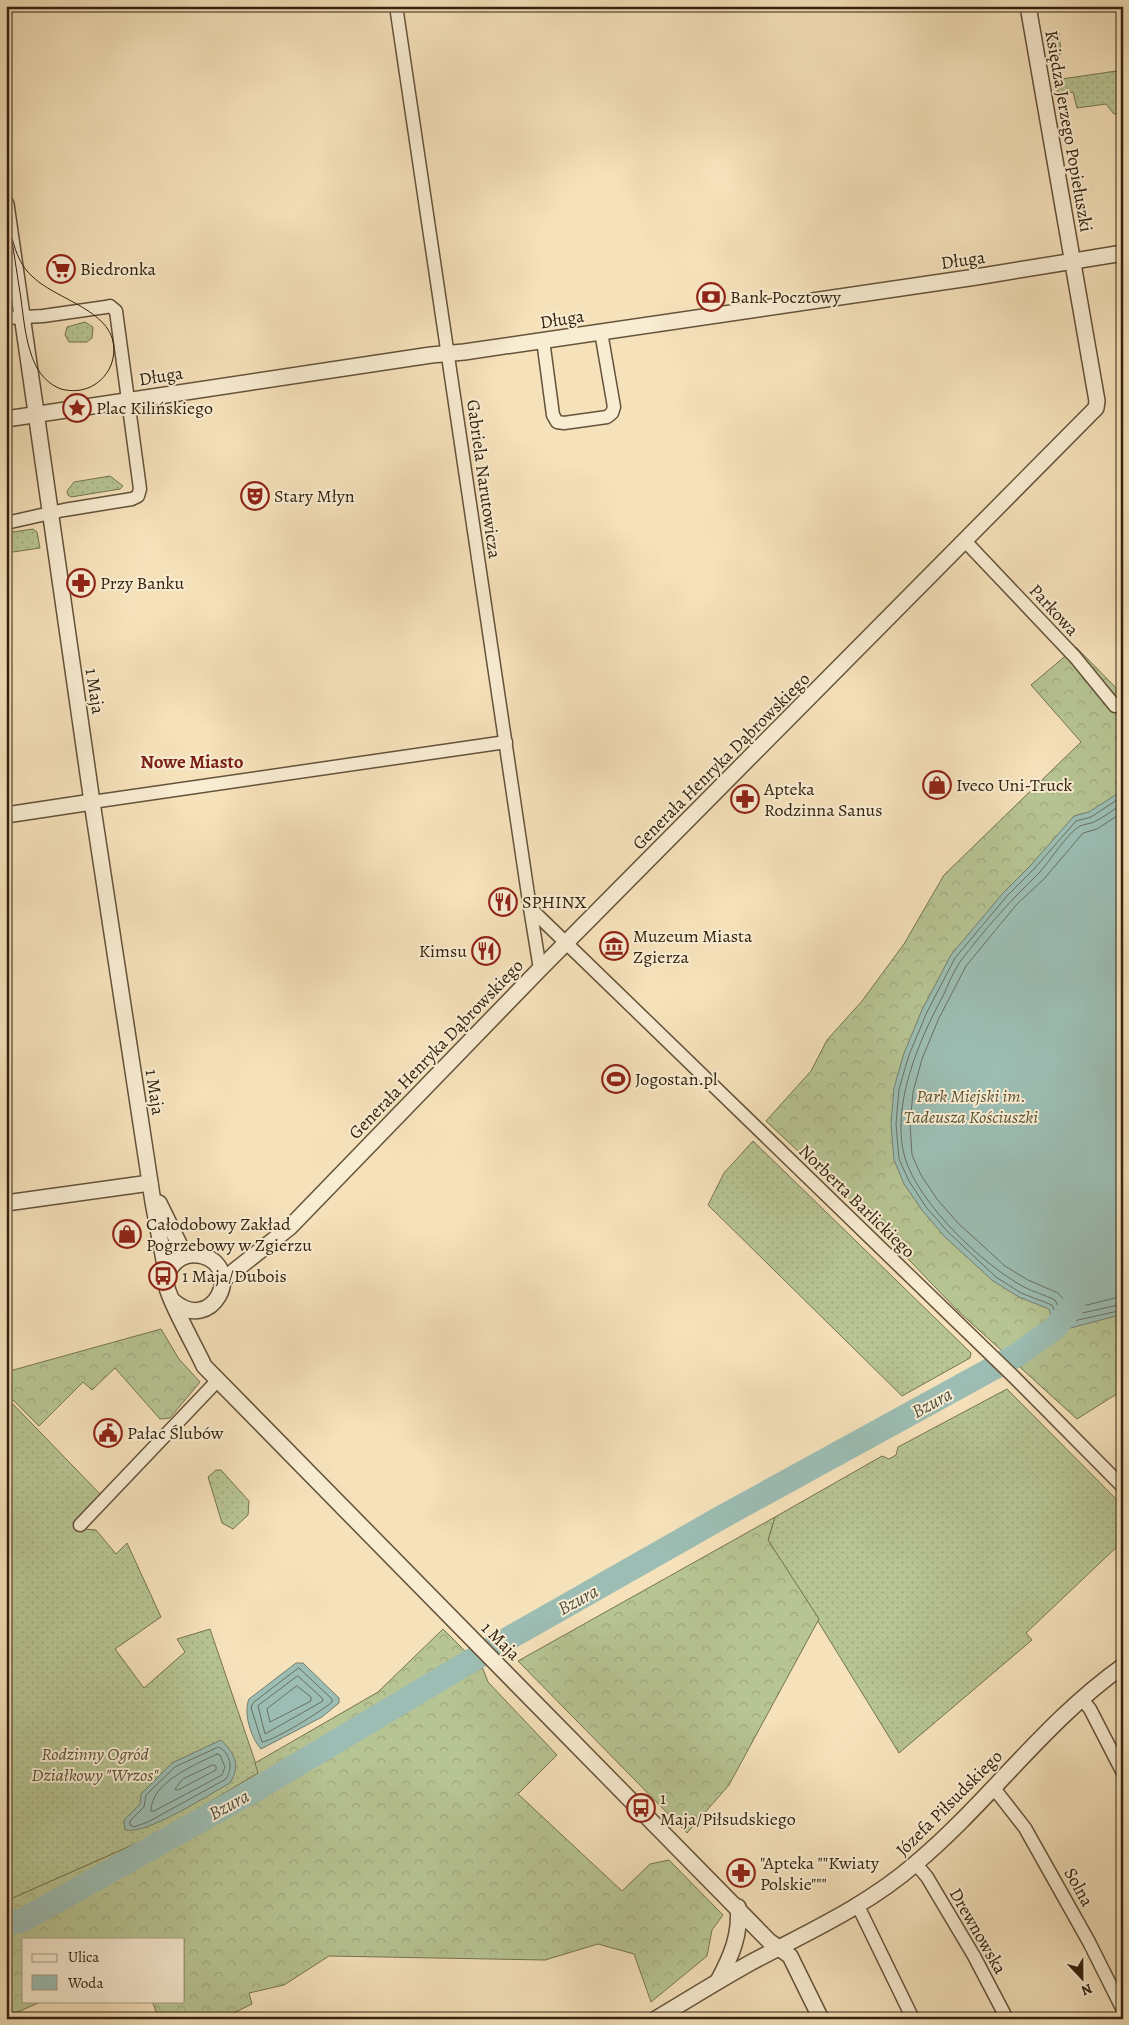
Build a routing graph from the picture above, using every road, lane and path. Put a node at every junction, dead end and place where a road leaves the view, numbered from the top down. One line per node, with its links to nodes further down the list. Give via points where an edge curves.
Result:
1 (396, 6): 10 (street, Gabriela Narutowicza)
2 (1028, 6): 5 (street, Księdza Jerzego Popiełuszki)
3 (6, 204): 6 (street, 1 Maja)
4 (1123, 253): 5 (street, Długa)
5 (1073, 262): 8 (street, Długa); 16 (street, Generała Henryka Dąbrowskiego, via 1096,408)
6 (22, 317): 7 (street); 11 (street, via 114,308 123,354); 12 (street, 1 Maja)
7 (6, 318)
8 (601, 332): 9 (street, Długa); 9 (street, via 614,407 612,413 606,417 564,424 557,422 553,415)
9 (543, 340): 10 (street, Długa)
10 (448, 353): 11 (street, Długa); 18 (street, Gabriela Narutowicza)
11 (127, 401): 12 (street, Długa); 14 (street, via 140,489 138,496)
12 (36, 415): 13 (street, Długa); 14 (street, 1 Maja)
13 (6, 419)
14 (49, 514): 15 (street); 19 (street, 1 Maja)
15 (6, 522)
16 (965, 541): 17 (street, Parkowa, via 1075,657); 22 (street, Generała Henryka Dąbrowskiego)
17 (1115, 706)
18 (506, 742): 19 (street); 21 (street, Gabriela Narutowicza)
19 (92, 802): 20 (street); 24 (street, 1 Maja)
20 (6, 815)
21 (530, 908): 22 (street); 23 (street, Gabriela Narutowicza)
22 (566, 943): 23 (street, Generała Henryka Dąbrowskiego); 33 (street, Norberta Barlickiego)
23 (540, 969): 27 (street, Generała Henryka Dąbrowskiego, via 290,1227)
24 (150, 1183): 25 (street); 26 (street, 1 Maja); 28 (street, 1 Maja)
25 (6, 1203)
26 (185, 1256): 27 (street, via 193,1254 208,1258); 28 (street, via 171,1267)
27 (221, 1274): 30 (street, via 221,1292 215,1302)
28 (167, 1276): 29 (street, via 167,1289)
29 (174, 1302): 30 (street); 31 (street, 1 Maja)
30 (194, 1311): 31 (street)
31 (200, 1358): 32 (street, 1 Maja)
32 (218, 1380): 34 (street); 41 (street, 1 Maja)
33 (1123, 1487)
34 (80, 1525)
35 (1123, 1666): 36 (street, Józefa Piłsudskiego)
36 (1081, 1698): 37 (street); 38 (street, Józefa Piłsudskiego)
37 (1123, 1773)
38 (993, 1787): 39 (street, Józefa Piłsudskiego); 44 (street, Solna, via 1026,1828)
39 (916, 1864): 40 (street, Józefa Piłsudskiego); 48 (street, Drewnowska, via 974,1956)
40 (857, 1904): 42 (street, Józefa Piłsudskiego); 47 (street)
41 (738, 1907): 42 (street, 1 Maja); 43 (street, via 736,1940)
42 (779, 1948): 43 (street, Józefa Piłsudskiego); 46 (street, 1 Maja, via 790,1956)
43 (718, 1982): 45 (street, Józefa Piłsudskiego)
44 (1123, 2010)
45 (656, 2019)
46 (821, 2019)
47 (913, 2019)
48 (1007, 2019)

